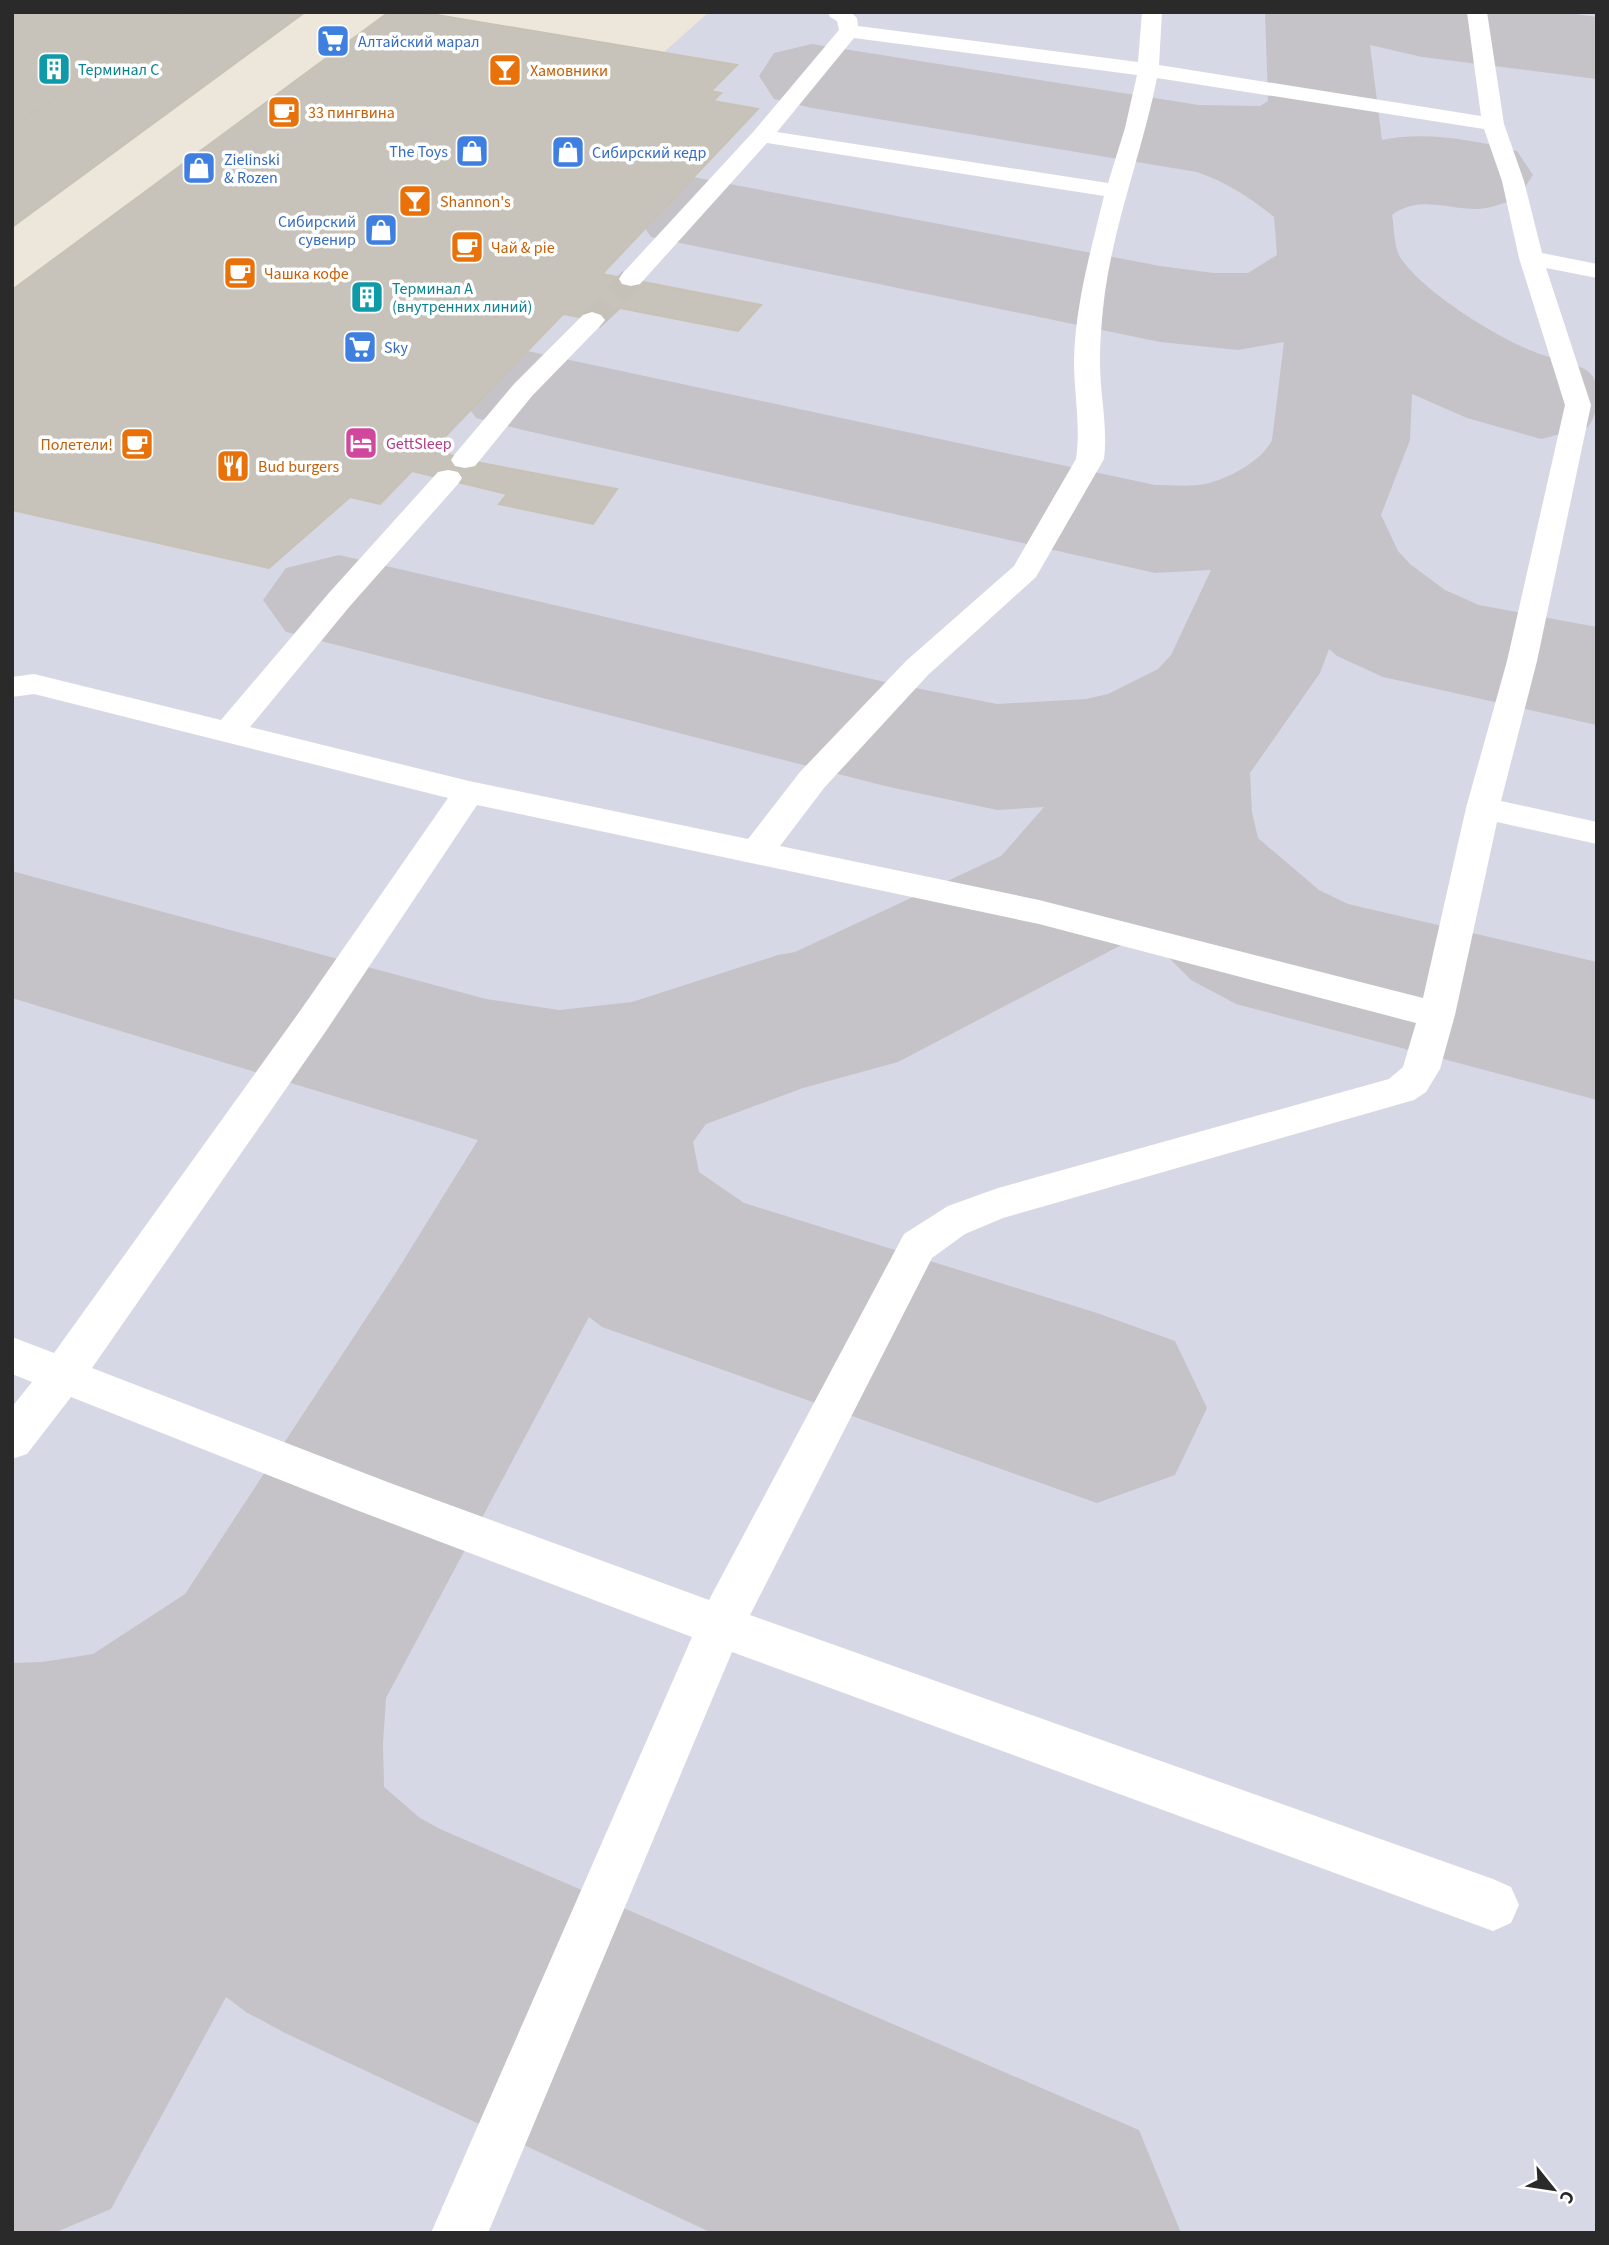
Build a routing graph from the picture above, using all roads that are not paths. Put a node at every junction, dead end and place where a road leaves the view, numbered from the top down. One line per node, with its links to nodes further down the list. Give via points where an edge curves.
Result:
1 (836, 12): 4 (lane, via 847,18)
2 (1152, 12): 5 (lane)
3 (1477, 12): 6 (lane)
4 (849, 31): 5 (lane); 7 (lane)
5 (1148, 70): 6 (lane); 8 (lane)
6 (1493, 124): 9 (lane, via 1513,181)
7 (762, 136): 8 (lane); 11 (lane)
8 (1117, 191): 18 (lane, via 1093,290 1087,361 1090,458 1026,571 917,668 812,780)
9 (1531, 258): 10 (lane); 16 (lane, via 1578,405 1522,661)
10 (1597, 271)
11 (631, 279)
12 (592, 320): 14 (lane, via 523,390)
13 (12, 687): 14 (lane, via 34,684)
14 (228, 733): 15 (lane)
15 (469, 792): 18 (lane); 21 (lane)
16 (1483, 808): 17 (lane); 19 (lane)
17 (1597, 833)
18 (757, 852): 19 (lane, via 1052,915)
19 (1437, 1015): 23 (lane, via 1421,1069 1401,1090 1012,1199 960,1215 940,1227 918,1246)
20 (12, 1355): 21 (lane)
21 (64, 1375): 22 (lane); 23 (lane)
22 (12, 1440)
23 (720, 1626): 24 (lane); 25 (lane)
24 (1493, 1905)
25 (459, 2233)

